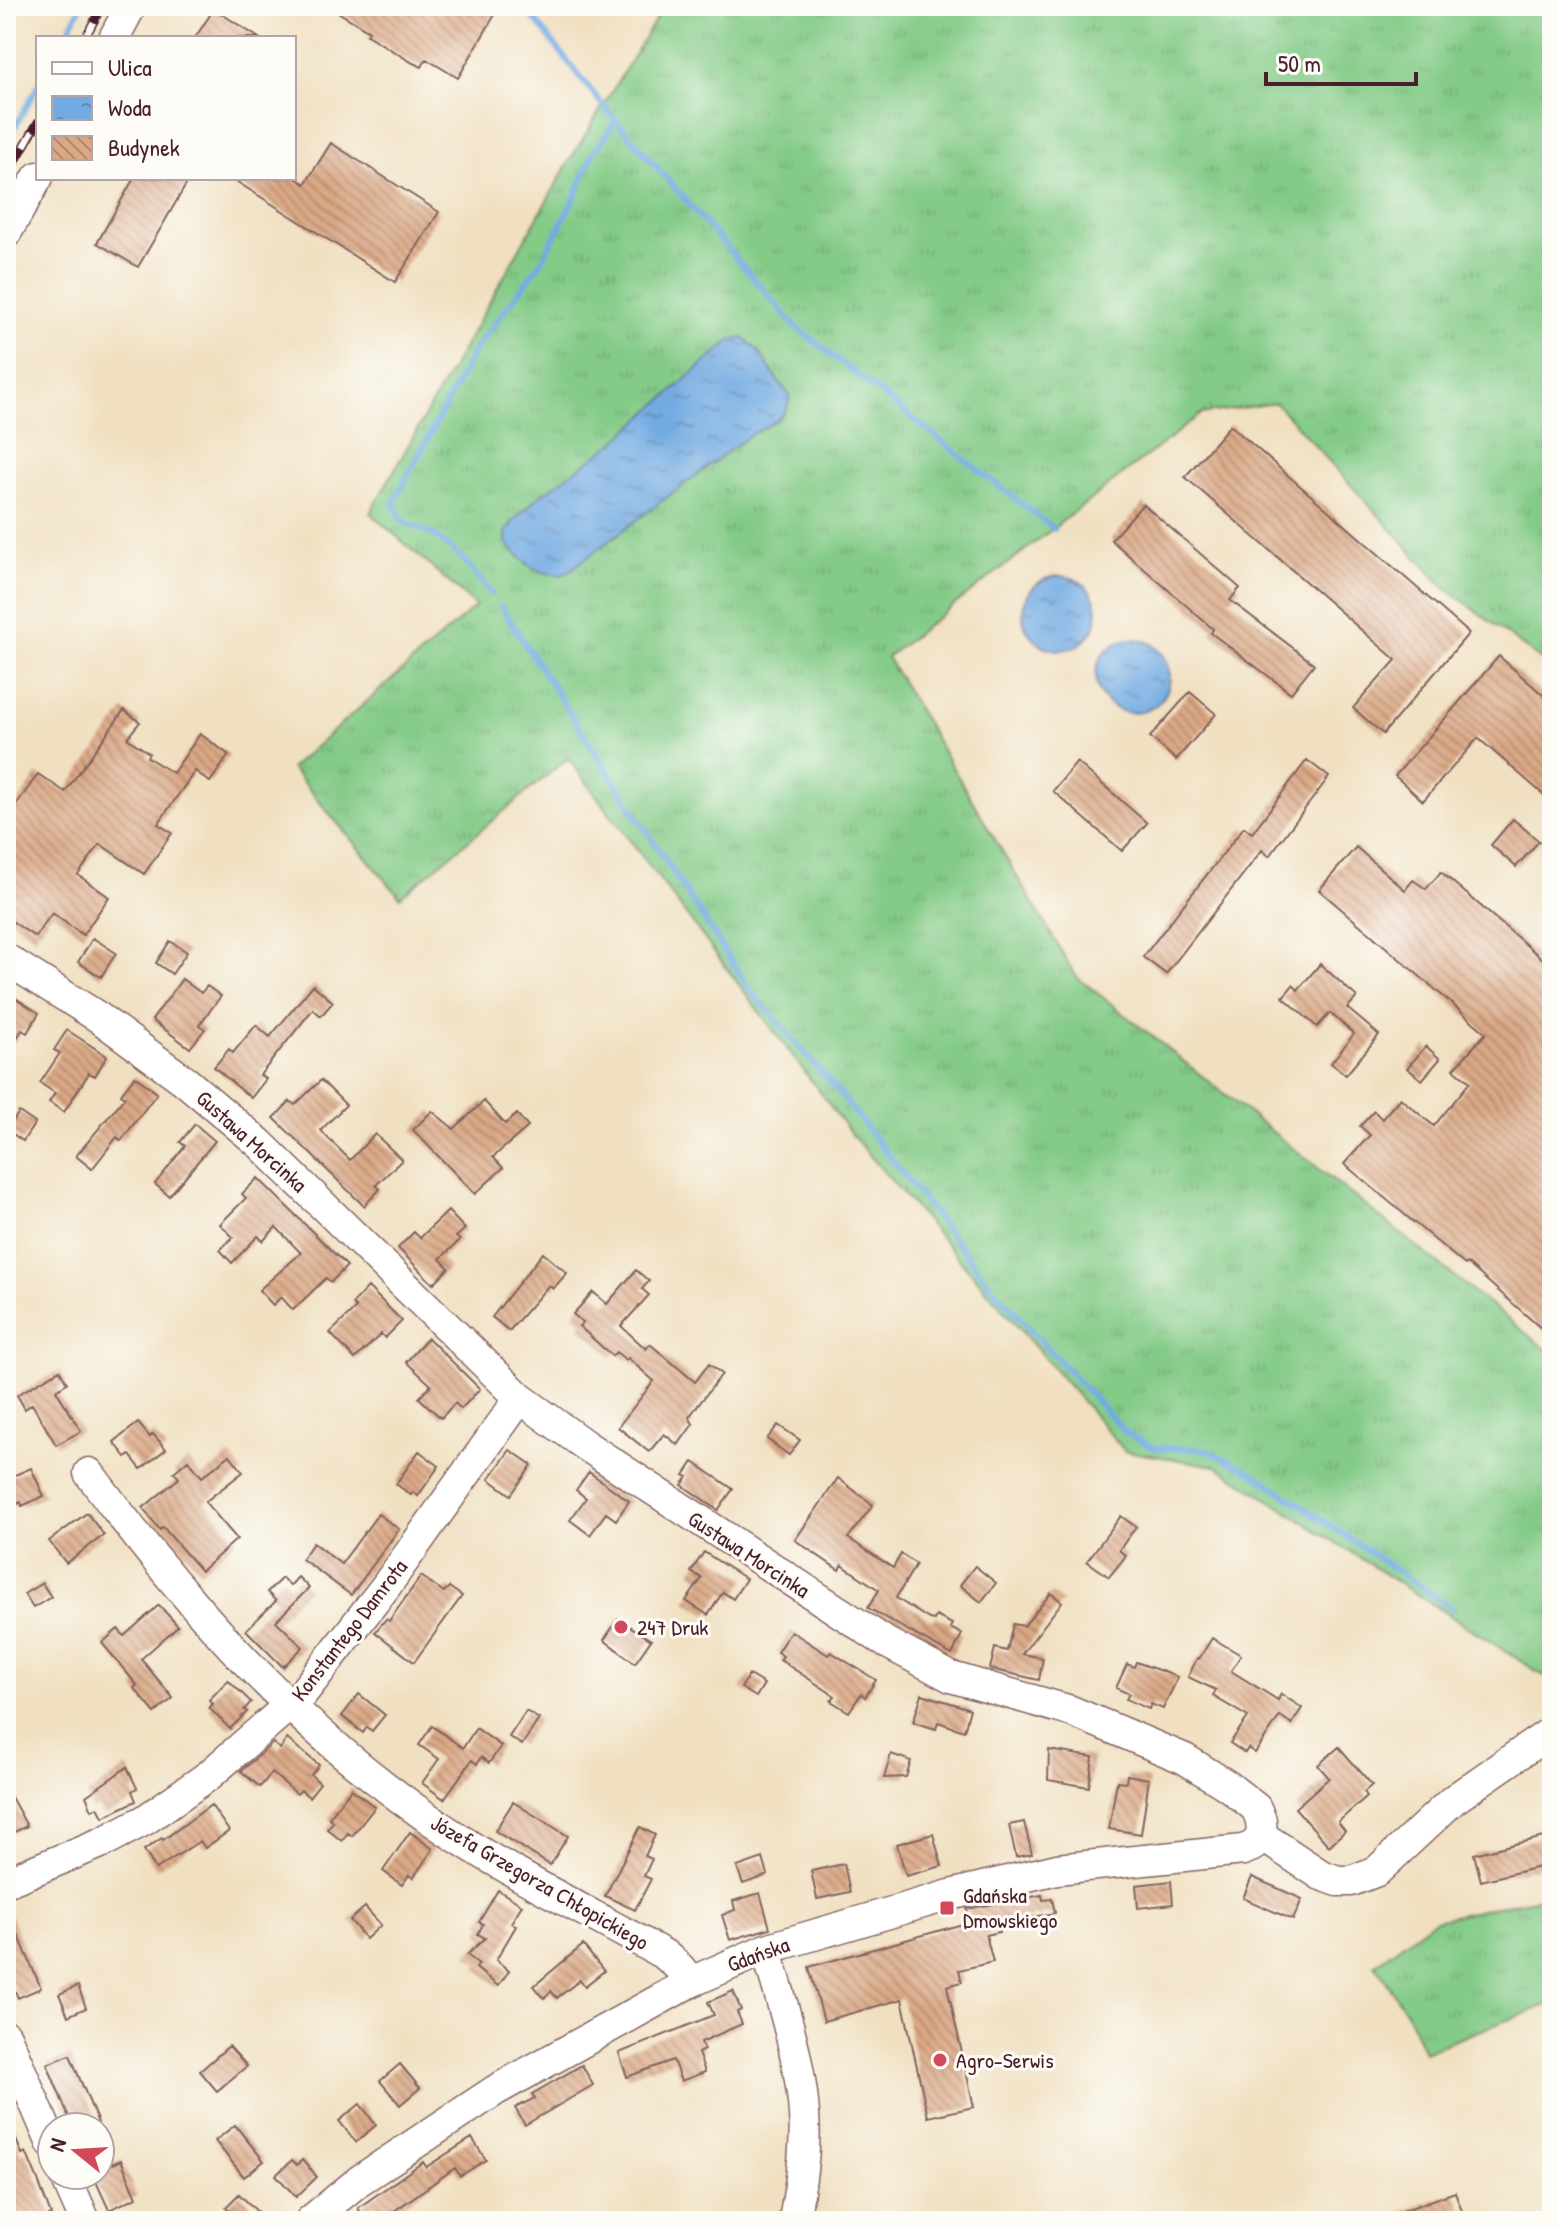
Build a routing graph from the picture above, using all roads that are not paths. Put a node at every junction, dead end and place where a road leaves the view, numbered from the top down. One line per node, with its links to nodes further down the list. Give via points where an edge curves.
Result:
1 (131, 6): 2 (street)
2 (115, 36)
3 (36, 180): 4 (street)
4 (6, 233)
5 (6, 959): 6 (street, Gustawa Morcinka, via 123,1035 259,1143)
6 (520, 1398): 8 (street, Konstantego Damrota, via 338,1651); 10 (street, Gustawa Morcinka, via 672,1504 904,1652 951,1677 1071,1711 1185,1759 1256,1808)
7 (89, 1473): 8 (street, Józefa Grzegorza Chłopickiego, via 179,1590)
8 (289, 1706): 11 (street, Konstantego Damrota, via 208,1776 145,1820); 13 (street, Józefa Grzegorza Chłopickiego, via 361,1768 453,1835 665,1955)
9 (1552, 1731): 10 (street, via 1453,1800 1377,1871 1351,1881 1321,1875)
10 (1262, 1836): 12 (street, Gdańska, via 1243,1850 1057,1869)
11 (6, 1882)
12 (766, 1949): 13 (street, Gdańska); 19 (street, via 781,1996 804,2114 805,2147)
13 (691, 1982): 18 (street, Gdańska, via 484,2098 360,2180)
14 (6, 2036): 15 (street)
15 (38, 2111)
16 (72, 2191): 17 (street)
17 (85, 2221)
18 (310, 2221)
19 (794, 2221)

